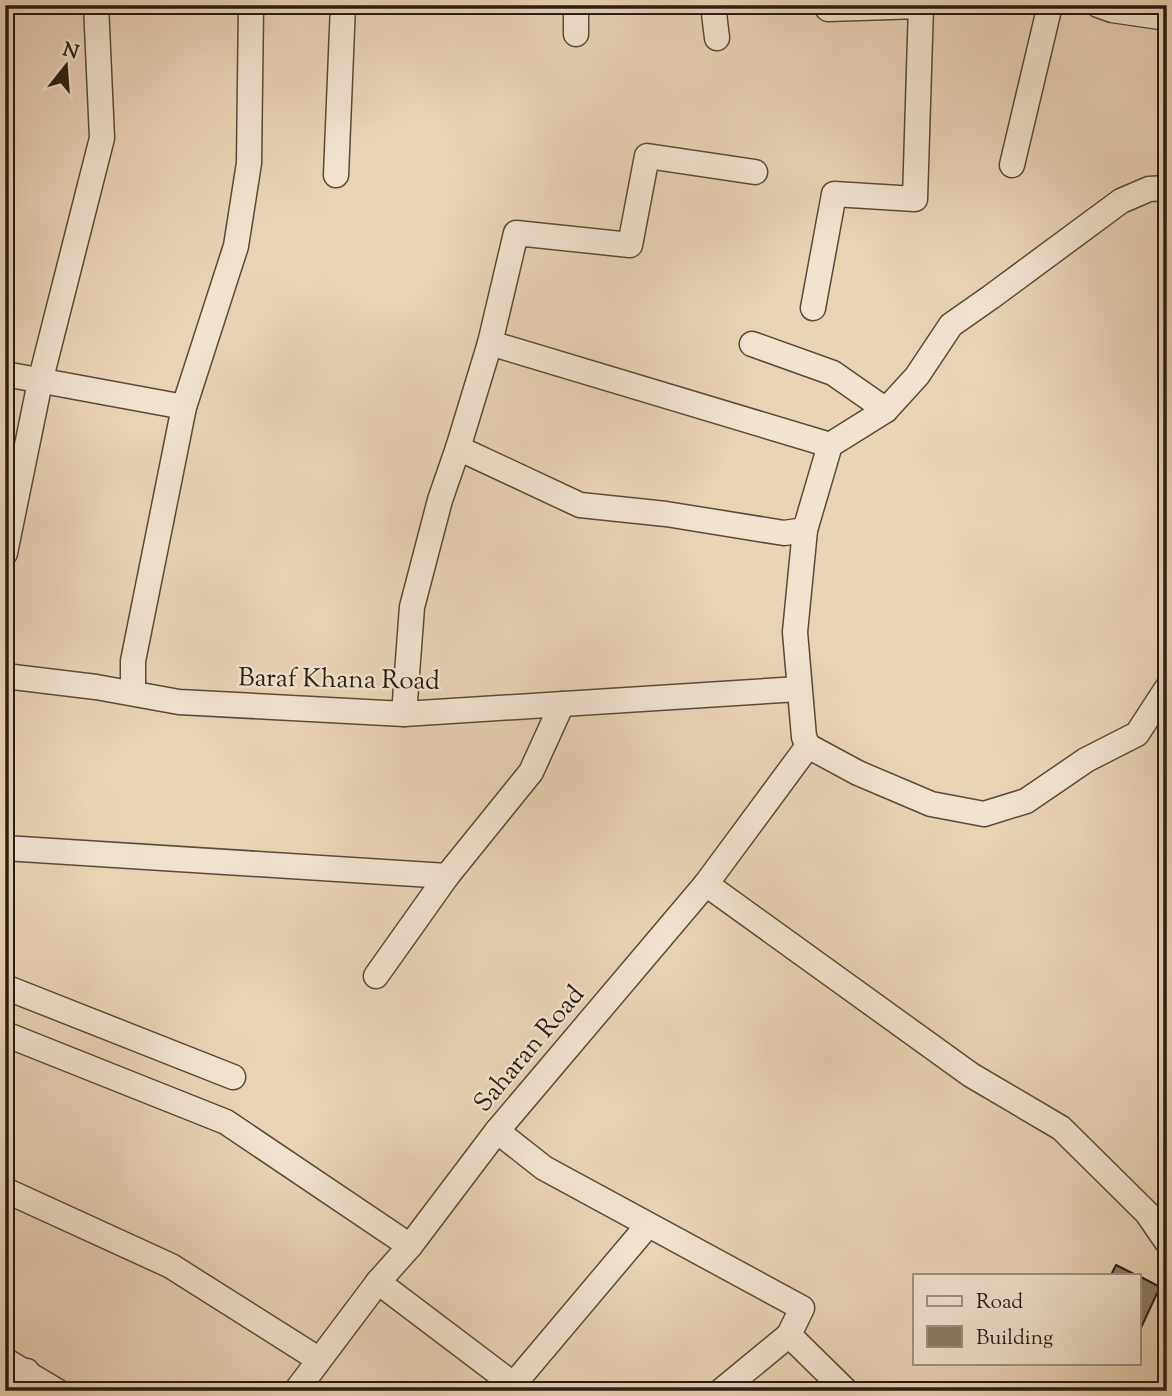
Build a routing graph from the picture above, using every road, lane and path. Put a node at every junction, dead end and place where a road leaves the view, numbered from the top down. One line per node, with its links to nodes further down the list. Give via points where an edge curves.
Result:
1 (96, 5): 20 (street, via 102,138)
2 (251, 5): 21 (street, via 249,163 236,246)
3 (343, 5): 14 (street)
4 (576, 5): 10 (street)
5 (713, 5): 11 (street)
6 (828, 5): 16 (street, via 828,9 921,6 915,199 834,194)
7 (1051, 5): 12 (street)
8 (1098, 5): 9 (street)
9 (1167, 18)
10 (576, 34)
11 (717, 38)
12 (1012, 165)
13 (755, 172): 17 (street, via 647,156 630,245 516,233)
14 (336, 174)
15 (1167, 188): 22 (street, via 1149,189 1121,201 951,325 917,376)
16 (813, 308)
17 (490, 343): 23 (street); 24 (street)
18 (752, 344): 22 (street, via 833,373)
19 (5, 374): 20 (street)
20 (40, 382): 21 (street); 26 (street)
21 (184, 407): 30 (street, via 133,661)
22 (886, 410): 23 (street)
23 (830, 445): 25 (street)
24 (458, 448): 25 (street, via 580,505 783,533); 32 (street, via 412,607)
25 (805, 530): 29 (street, via 795,632)
26 (5, 553)
27 (7, 680): 30 (street, Baraf Khana Road)
28 (1167, 688): 33 (street, via 1137,734 1086,760 1026,801 984,814 931,804)
29 (799, 689): 31 (street, Baraf Khana Road); 33 (street)
30 (133, 692): 32 (street, Baraf Khana Road, via 179,702)
31 (562, 704): 32 (street, Baraf Khana Road); 35 (street, via 531,772)
32 (404, 714)
33 (808, 746): 36 (street, Saharan Road)
34 (5, 848): 35 (street)
35 (447, 876): 37 (street)
36 (706, 884): 41 (street, Saharan Road); 44 (street, via 971,1075 1061,1128 1147,1213)
37 (376, 976)
38 (5, 987): 40 (street)
39 (5, 1034): 45 (street, via 226,1122)
40 (233, 1077)
41 (497, 1131): 43 (street, via 544,1168); 45 (street, Saharan Road)
42 (5, 1190): 48 (street, via 171,1266)
43 (648, 1225): 47 (street, via 802,1308); 50 (street)
44 (1167, 1242)
45 (411, 1246): 46 (street, Saharan Road)
46 (379, 1282): 48 (street, Saharan Road); 50 (street)
47 (789, 1335): 53 (street); 54 (street)
48 (318, 1359): 52 (street, Saharan Road)
49 (15, 1374): 51 (street)
50 (514, 1389)
51 (57, 1391)
52 (296, 1391)
53 (721, 1391)
54 (846, 1391)

